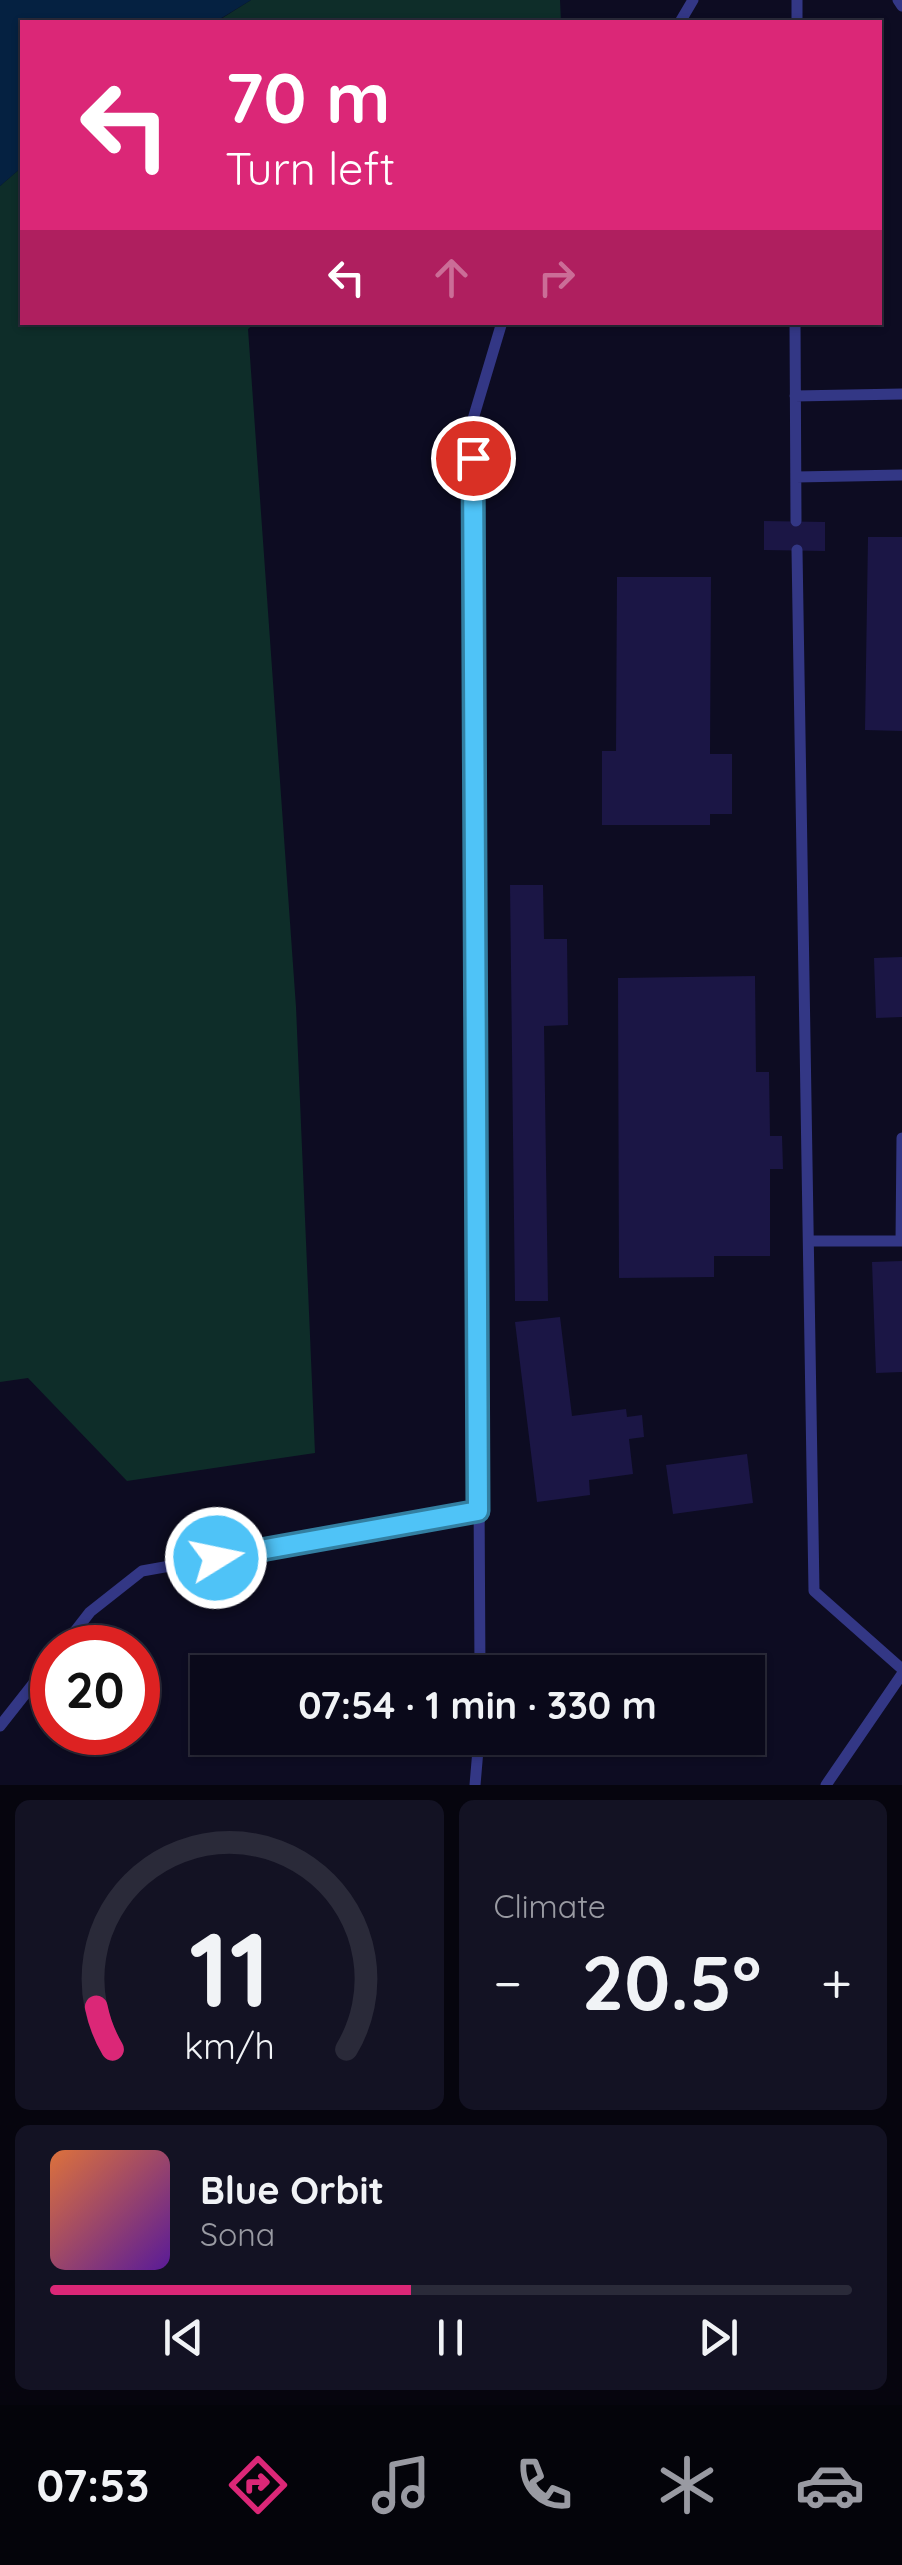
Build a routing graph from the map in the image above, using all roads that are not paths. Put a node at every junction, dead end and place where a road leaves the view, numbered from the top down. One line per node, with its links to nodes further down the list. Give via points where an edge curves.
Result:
1 (501, 325): 12 (lane, via 473,419)
2 (796, 325): 4 (lane)
3 (902, 394): 4 (lane)
4 (795, 396): 6 (lane)
5 (902, 475): 6 (lane)
6 (796, 477): 7 (lane)
7 (796, 521)
8 (797, 550): 10 (lane)
9 (902, 1138): 11 (lane)
10 (808, 1241): 11 (lane); 15 (lane, via 814,1590)
11 (902, 1241)
12 (478, 1511): 13 (lane, via 142,1572); 14 (lane)
13 (80, 1625)
14 (480, 1655)
15 (902, 1672): 20 (lane)
16 (30, 1688): 17 (lane)
17 (0, 1726)
18 (478, 1755): 19 (lane)
19 (475, 1785)
20 (826, 1785)

